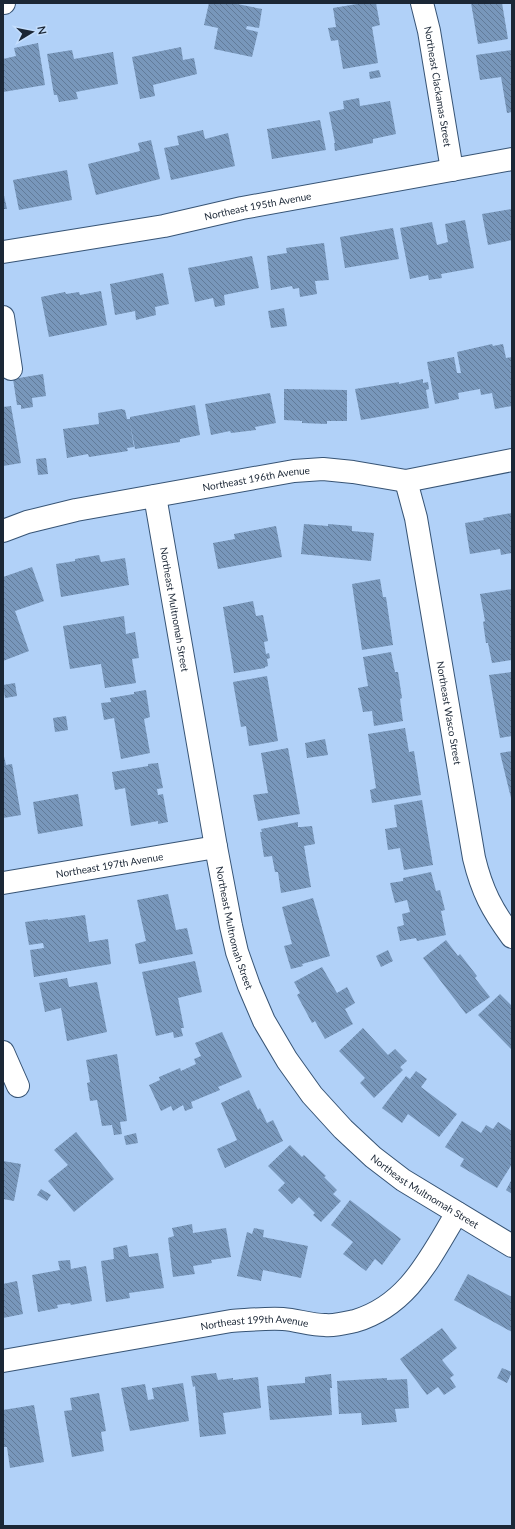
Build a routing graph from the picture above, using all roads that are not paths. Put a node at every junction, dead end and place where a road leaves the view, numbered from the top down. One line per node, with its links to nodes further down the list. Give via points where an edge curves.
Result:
1 (422, 3): 3 (street, Northeast Clackamas Street)
2 (512, 159): 3 (street, Northeast 195th Avenue)
3 (452, 170): 4 (street, Northeast 195th Avenue, via 242,208 164,226)
4 (3, 252)
5 (3, 317): 6 (street)
6 (11, 369)
7 (512, 460): 8 (street, Northeast 196th Avenue)
8 (406, 481): 9 (street, Northeast 196th Avenue, via 323,469 294,471); 13 (street, Northeast Wasco Street, via 416,518 474,858 487,899)
9 (155, 496): 10 (street, Northeast 196th Avenue, via 76,510 27,522); 11 (street, Northeast Multnomah Street)
10 (3, 531)
11 (216, 847): 12 (street, Northeast 197th Avenue); 16 (street, Northeast Multnomah Street, via 237,952 264,1021 287,1060 312,1095 373,1157 402,1180)
12 (3, 883)
13 (512, 937)
14 (3, 1052): 15 (street)
15 (18, 1086)
16 (457, 1213): 17 (street, Northeast Multnomah Street); 18 (street, Northeast 199th Avenue, via 420,1274 406,1291 388,1306 366,1318 325,1325 262,1318 231,1321)
17 (512, 1246)
18 (3, 1361)

